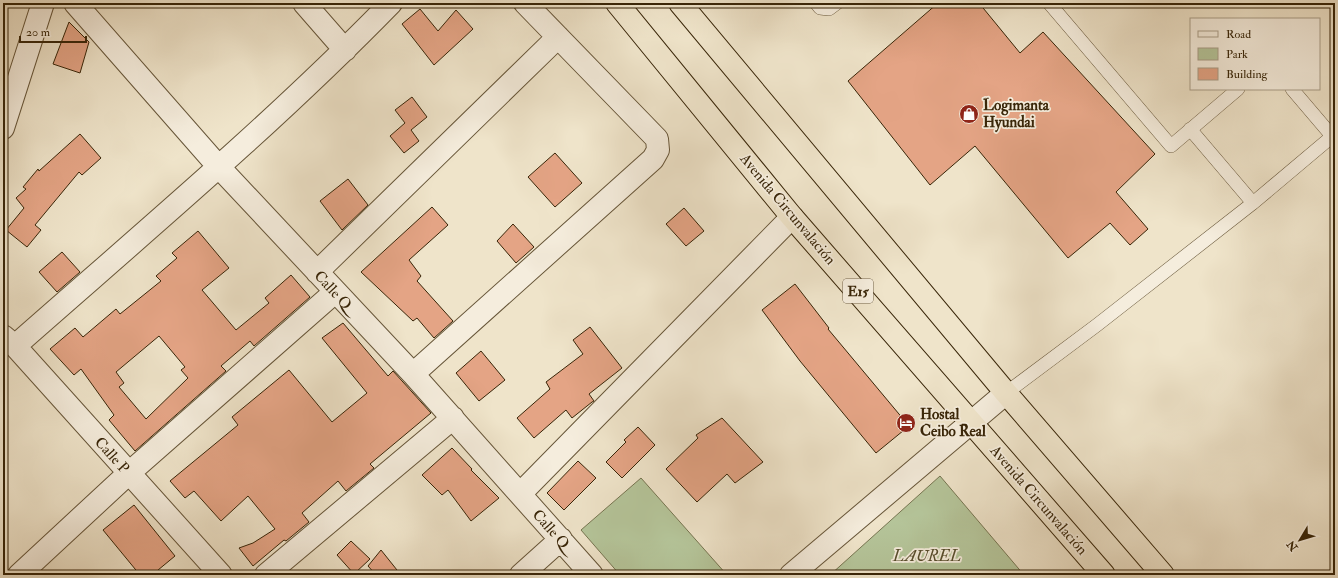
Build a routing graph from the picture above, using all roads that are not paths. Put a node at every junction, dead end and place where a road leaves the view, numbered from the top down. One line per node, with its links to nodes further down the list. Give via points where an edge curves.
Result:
1 (43, 3): 15 (street)
2 (75, 3): 18 (street, Calle Q)
3 (304, 3): 12 (street)
4 (391, 3): 12 (street)
5 (525, 3): 11 (street)
6 (617, 3): 20 (highway, Avenida Circunvalación / E15)
7 (680, 3): 25 (highway)
8 (816, 3): 9 (lane, via 820,8 829,9)
9 (837, 3)
10 (1050, 3): 16 (lane, via 1171,146)
11 (558, 37): 21 (street); 24 (street, via 657,139 658,150 653,159)
12 (345, 50): 18 (street)
13 (1237, 90): 16 (lane)
14 (1293, 90): 17 (lane)
15 (3, 128)
16 (1190, 129): 19 (lane)
17 (1334, 135): 19 (lane)
18 (218, 166): 21 (street, Calle Q); 23 (street)
19 (1253, 203): 25 (lane)
20 (792, 217): 27 (highway, Avenida Circunvalación / E15); 29 (street)
21 (317, 272): 22 (street, Calle Q)
22 (334, 292): 24 (street, Calle Q); 28 (street)
23 (9, 341): 28 (street, Calle P)
24 (413, 374): 26 (street, Calle Q)
25 (1006, 393): 27 (street); 38 (highway)
26 (453, 418): 29 (street, Calle Q); 33 (street)
27 (972, 422): 36 (street); 37 (highway, Avenida Circunvalación / E15)
28 (128, 473): 31 (street); 32 (street, Calle P)
29 (520, 494): 30 (street, Calle Q)
30 (561, 540): 34 (street); 35 (street, Calle Q)
31 (19, 575)
32 (221, 575)
33 (266, 575)
34 (521, 575)
35 (592, 575)
36 (791, 575)
37 (1104, 575)
38 (1163, 575)

